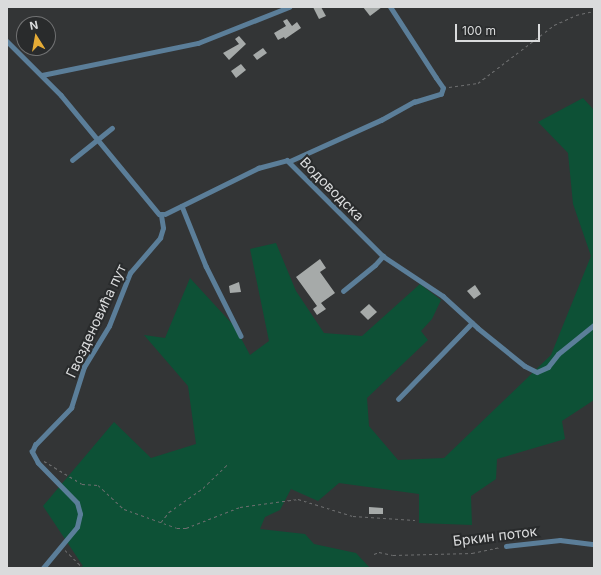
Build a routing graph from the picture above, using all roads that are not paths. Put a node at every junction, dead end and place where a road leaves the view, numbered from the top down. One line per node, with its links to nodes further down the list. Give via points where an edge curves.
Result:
1 (289, 7): 4 (street, via 198,43)
2 (390, 7): 8 (street, via 442,88 441,94 414,102 374,124)
3 (7, 41): 4 (street)
4 (42, 75): 6 (street)
5 (112, 128): 6 (street)
6 (97, 139): 7 (street); 10 (street)
7 (72, 160)
8 (290, 161): 9 (street, Водоводска, via 258,168); 11 (street, Водоводска)
9 (182, 206): 10 (street, Водоводска); 15 (street, via 206,266)
10 (161, 215): 19 (street, Гвозденовића пут, via 163,228 160,238 130,273 109,326 84,367 71,408 35,445 32,452 38,464 80,507 77,527)
11 (382, 256): 12 (street, via 375,265); 13 (street, Водоводска, via 443,296)
12 (343, 291)
13 (472, 323): 14 (street, Водоводска, via 525,366 537,372 548,367 558,354); 16 (street)
14 (594, 325)
15 (241, 336)
16 (398, 399)
17 (594, 544): 18 (street, Бркин поток, via 560,540)
18 (506, 546)
19 (43, 568)

